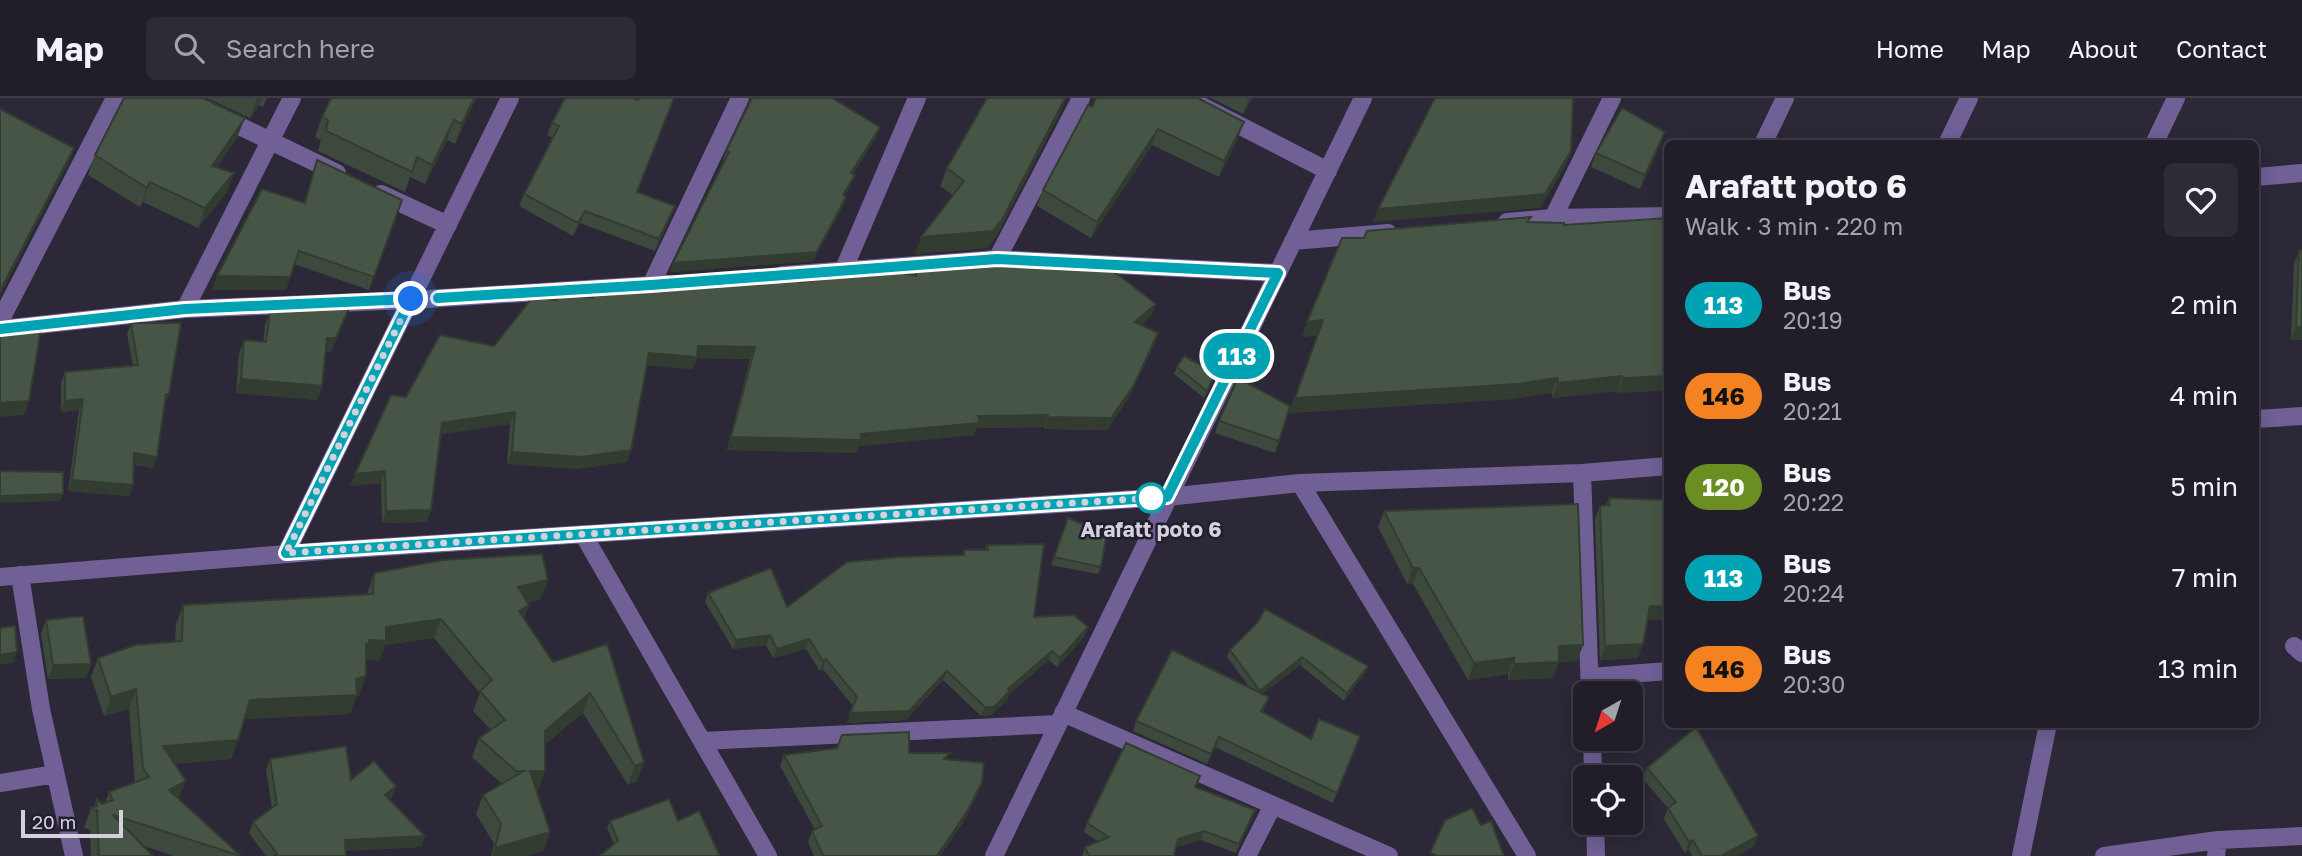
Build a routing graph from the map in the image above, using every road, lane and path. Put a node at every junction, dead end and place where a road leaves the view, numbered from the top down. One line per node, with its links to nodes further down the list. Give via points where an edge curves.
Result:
1 (115, 98): 35 (street, via 80,154)
2 (181, 98): 17 (street)
3 (292, 98): 17 (street)
4 (510, 98): 24 (street)
5 (740, 98): 32 (street)
6 (917, 98): 28 (street)
7 (1081, 98): 27 (street)
8 (1186, 98): 18 (street)
9 (1363, 98): 18 (street)
10 (1612, 98): 22 (street)
11 (1785, 98): 14 (street)
12 (1969, 98): 15 (street)
13 (2176, 98): 16 (street)
14 (1765, 140)
15 (1949, 140)
16 (2156, 140)
17 (270, 142): 24 (street); 34 (street)
18 (1328, 171): 26 (street)
19 (2302, 173): 20 (street)
20 (2259, 177)
21 (1664, 216): 22 (street)
22 (1553, 218): 23 (street)
23 (1485, 224)
24 (448, 225): 33 (street)
25 (1403, 232): 26 (street)
26 (1293, 241): 29 (street)
27 (997, 259): 28 (street); 29 (street)
28 (843, 271): 30 (street)
29 (1278, 273): 42 (street)
30 (766, 276)
31 (690, 282): 32 (street)
32 (651, 285): 33 (street)
33 (411, 299): 34 (street); 44 (street)
34 (185, 309): 36 (street)
35 (0, 321)
36 (0, 329)
37 (2302, 416): 38 (street)
38 (2259, 419)
39 (1664, 466): 40 (street)
40 (1583, 473): 41 (street); 48 (street)
41 (1300, 484): 42 (street); 64 (street)
42 (1167, 497): 43 (street); 50 (street)
43 (583, 534): 44 (street); 52 (street)
44 (286, 553): 45 (street)
45 (20, 575): 46 (street); 53 (street)
46 (0, 577)
47 (1664, 672): 49 (street)
48 (1590, 681)
49 (1612, 681)
50 (1060, 719): 52 (street); 55 (street); 61 (street)
51 (2047, 728): 66 (street)
52 (703, 741): 60 (street)
53 (55, 774): 54 (street); 59 (street)
54 (0, 783)
55 (1273, 805): 62 (street); 63 (street)
56 (1595, 835): 65 (street)
57 (2302, 836): 58 (street)
58 (2217, 848): 67 (street)
59 (74, 856)
60 (768, 856)
61 (994, 856)
62 (1247, 856)
63 (1389, 856)
64 (1527, 856)
65 (1596, 856)
66 (2021, 856)
67 (2104, 856)

